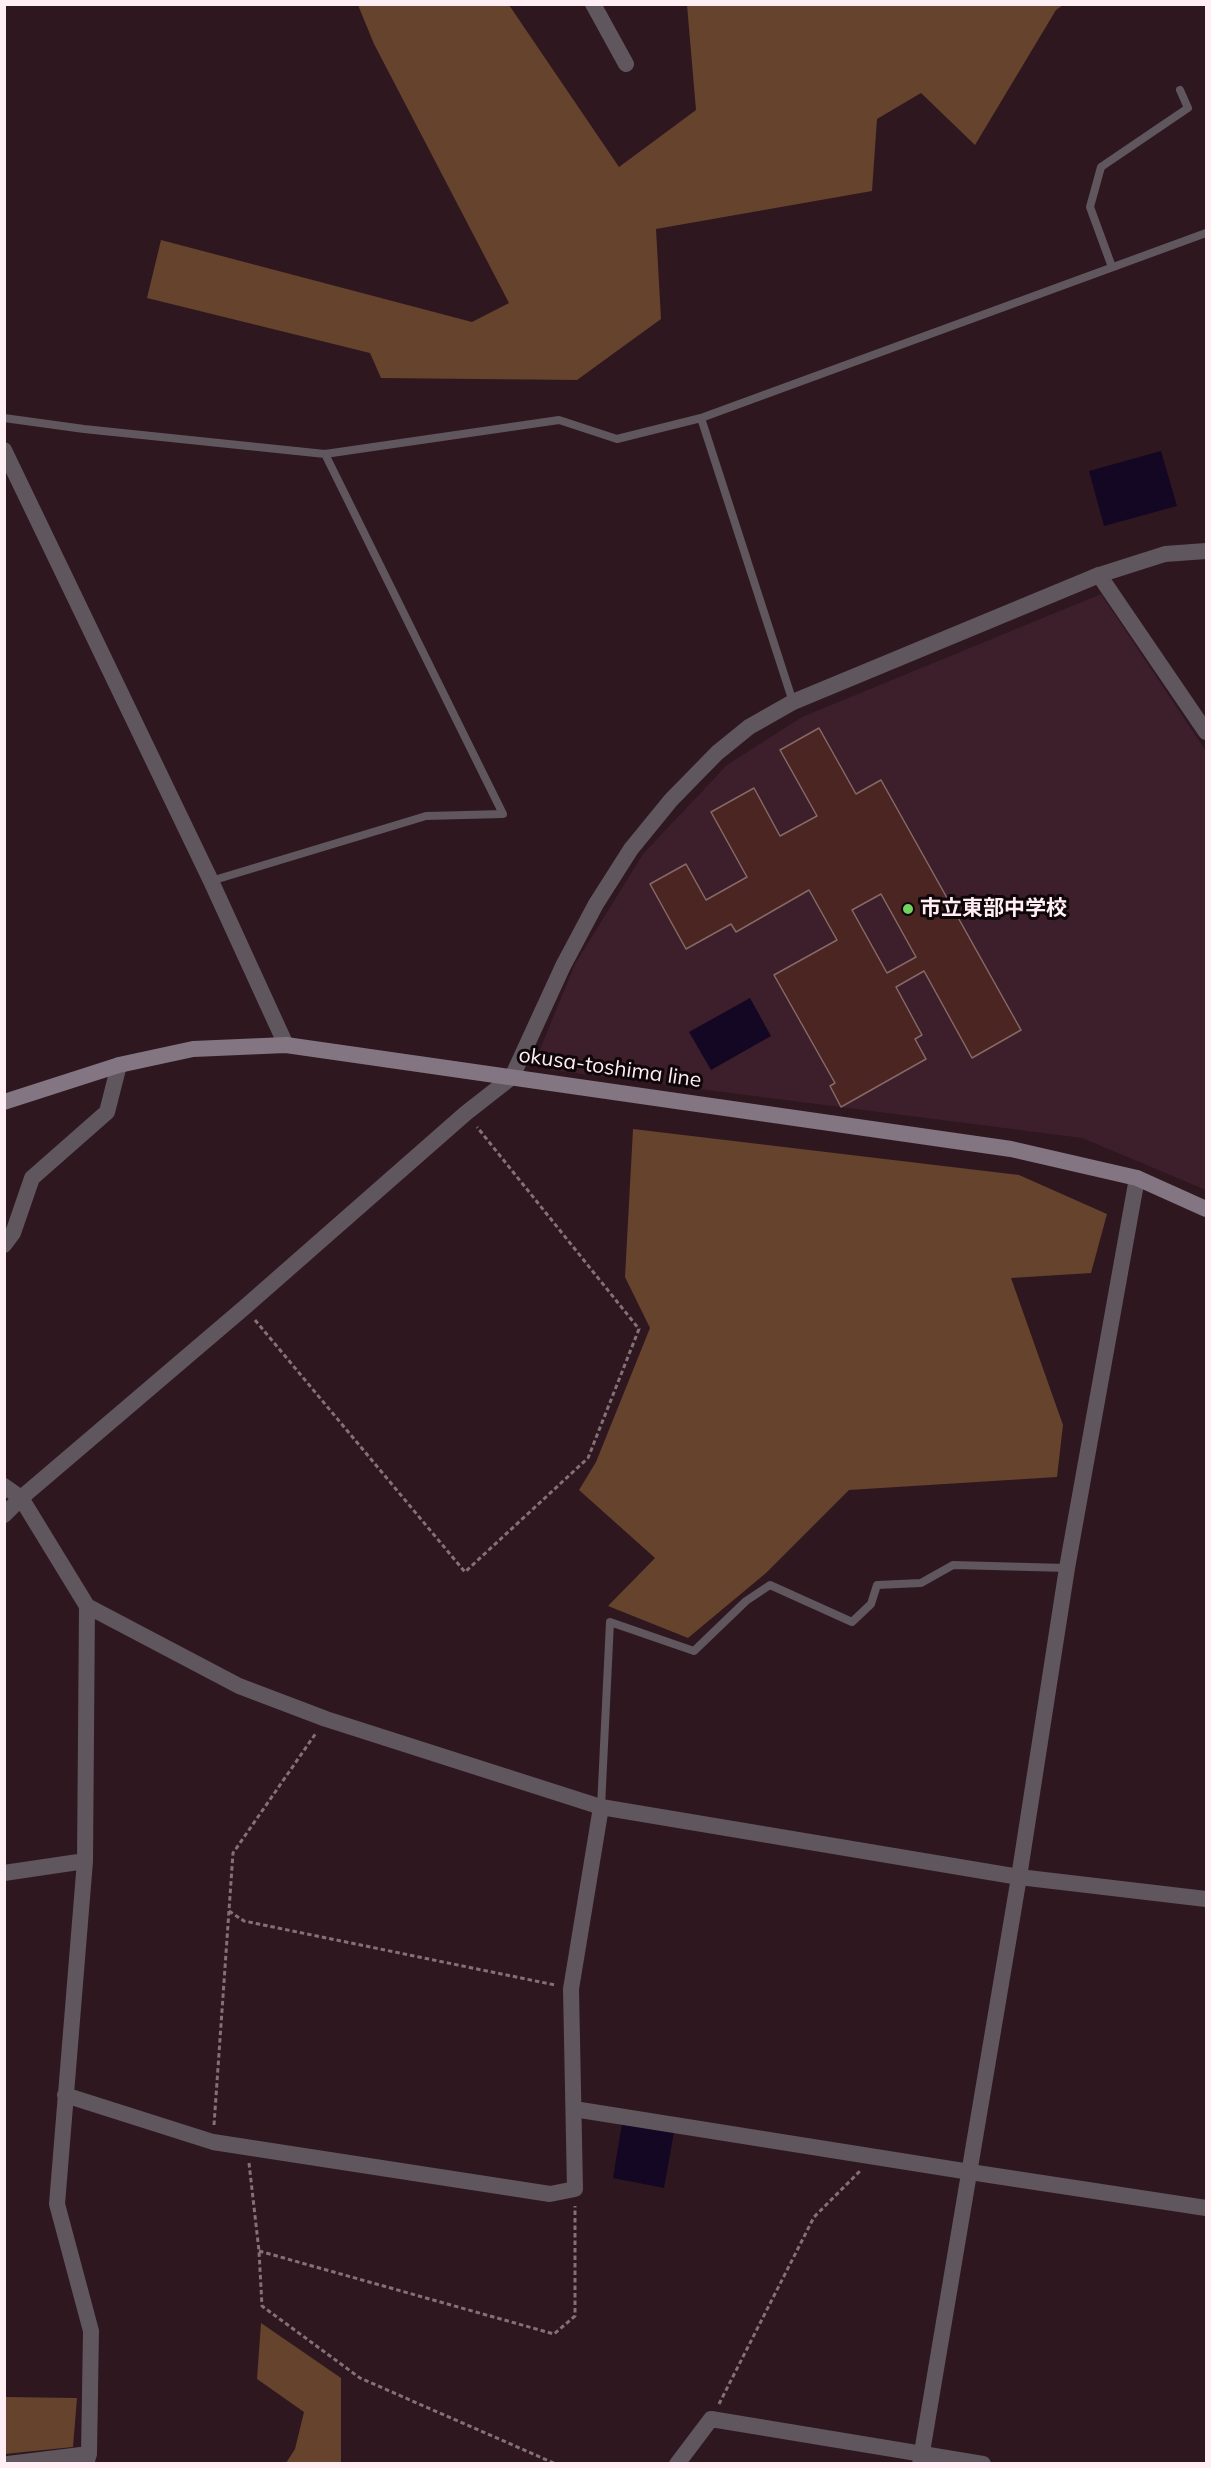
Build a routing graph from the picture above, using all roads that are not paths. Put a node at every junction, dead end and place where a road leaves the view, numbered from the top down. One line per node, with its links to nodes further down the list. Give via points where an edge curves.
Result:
1 (593, 4): 2 (street)
2 (626, 64)
3 (1180, 90): 5 (lane, via 1188,108 1101,167 1090,207)
4 (1206, 233): 5 (lane)
5 (1112, 267): 7 (lane)
6 (4, 418): 9 (lane)
7 (700, 418): 9 (lane, via 617,439 560,420); 12 (lane)
8 (4, 450): 14 (street)
9 (325, 454): 14 (lane, via 503,814 426,816)
10 (1206, 551): 11 (street, via 1165,554)
11 (1099, 575): 12 (street); 13 (street)
12 (793, 702): 17 (street, via 749,727 717,753 631,849 590,914)
13 (1206, 732)
14 (211, 881): 15 (street)
15 (286, 1045): 16 (main road, okusa-toshima line, via 194,1049); 17 (main road, okusa-toshima line)
16 (119, 1065): 18 (main road, okusa-toshima line); 21 (street, via 107,1112 32,1178 13,1233)
17 (512, 1077): 19 (main road, okusa-toshima line, via 1011,1149); 23 (street)
18 (4, 1102)
19 (1137, 1178): 20 (main road, okusa-toshima line); 25 (street)
20 (1206, 1209)
21 (4, 1245)
22 (4, 1486): 23 (street)
23 (21, 1498): 24 (street); 26 (street)
24 (4, 1515)
25 (1067, 1568): 27 (lane, via 952,1565 921,1583 877,1585 872,1604 852,1622 770,1585 746,1601 694,1651 610,1622); 30 (street)
26 (87, 1606): 27 (street, via 239,1686 326,1719); 28 (street)
27 (601, 1807): 30 (street); 33 (street, via 571,1989)
28 (85, 1861): 29 (street); 32 (street)
29 (4, 1873)
30 (1019, 1877): 31 (street); 34 (street)
31 (1206, 1899)
32 (65, 2094): 33 (street, via 213,2142 549,2194 575,2189); 37 (street, via 57,2204 91,2331)
33 (574, 2109): 34 (street)
34 (970, 2172): 35 (street); 36 (street)
35 (1206, 2208)
36 (920, 2458): 39 (street, via 711,2420); 40 (street)
37 (88, 2459): 38 (street)
38 (8, 2463)
39 (677, 2463)
40 (983, 2463)

